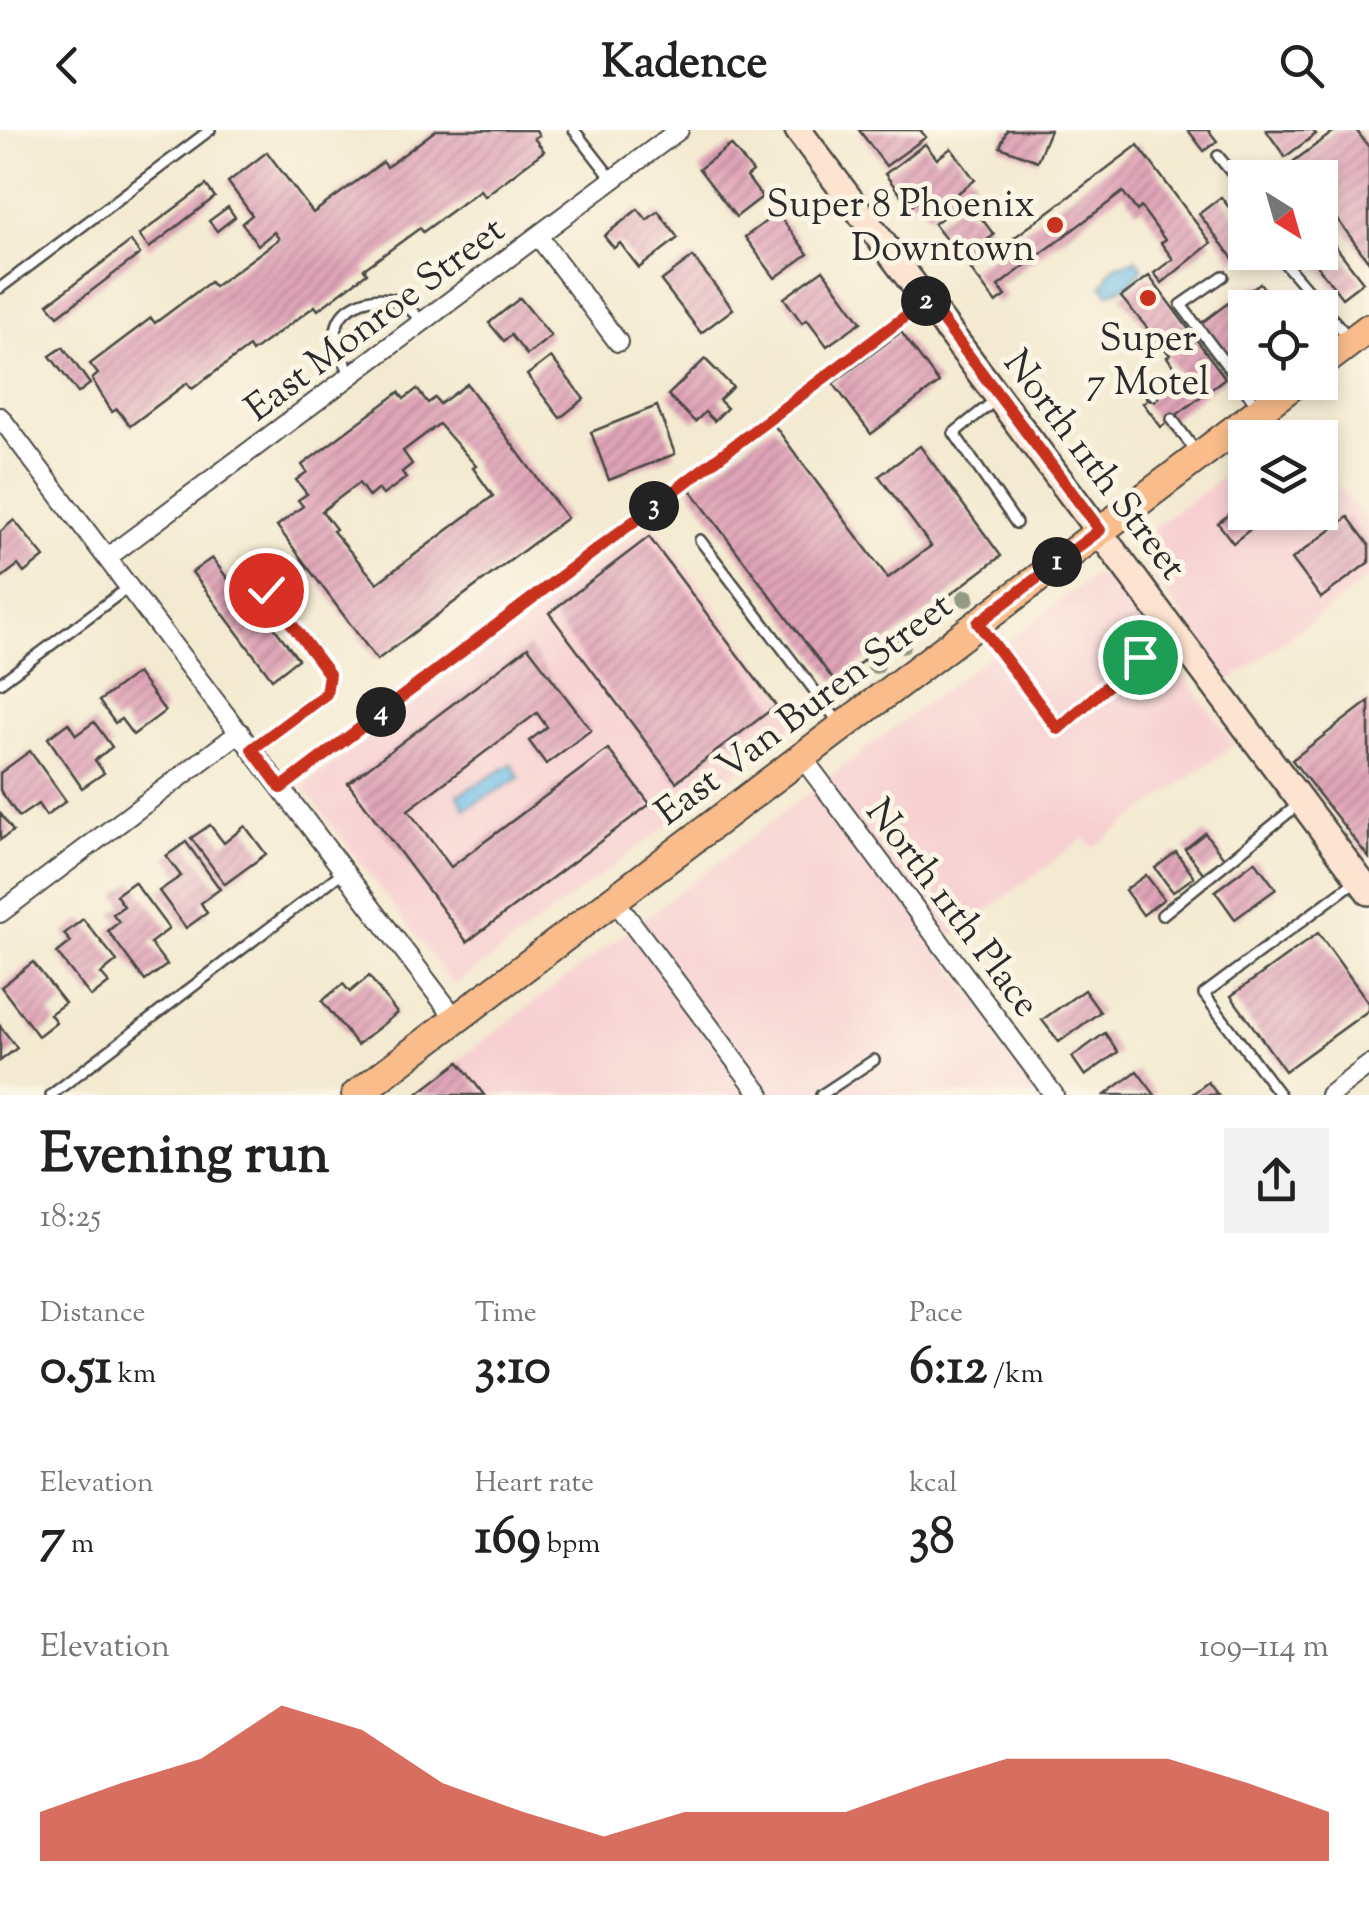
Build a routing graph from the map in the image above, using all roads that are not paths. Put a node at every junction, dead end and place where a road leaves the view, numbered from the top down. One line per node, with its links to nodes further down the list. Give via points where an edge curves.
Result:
1 (210, 130): 11 (lane)
2 (574, 130): 7 (lane)
3 (679, 130): 7 (street, East Monroe Street)
4 (798, 130): 12 (street, North 11th Street)
5 (1218, 156): 6 (lane)
6 (1228, 168)
7 (613, 180): 8 (street, East Monroe Street)
8 (538, 236): 13 (street, East Monroe Street); 15 (street)
9 (1294, 270): 14 (lane)
10 (1223, 276): 22 (lane, via 1182,305)
11 (0, 288)
12 (927, 300): 20 (street, North 11th Street); 39 (lane)
13 (423, 322): 17 (street, East Monroe Street); 17 (lane, via 389,299 356,304 336,328)
14 (1360, 335): 16 (main road)
15 (618, 342)
16 (1338, 352)
17 (351, 376): 29 (street, East Monroe Street)
18 (1144, 384): 19 (lane)
19 (1153, 395)
20 (1000, 397): 26 (lane, via 954,433); 27 (street, North 11th Street)
21 (1273, 400): 22 (main road, East Van Buren Street)
22 (1260, 410): 25 (main road, East Van Buren Street)
23 (1172, 419): 25 (lane)
24 (4, 430): 29 (street)
25 (1199, 456): 27 (main road, East Van Buren Street)
26 (1016, 523)
27 (1100, 530): 32 (main road, East Van Buren Street); 33 (street, North 11th Street)
28 (700, 540): 35 (lane)
29 (108, 557): 30 (street)
30 (130, 586): 34 (lane); 36 (street)
31 (266, 590): 37 (lane, via 329,674 329,688)
32 (978, 623): 33 (lane, via 1058,729); 35 (main road, East Van Buren Street)
33 (1172, 630): 40 (street, North 11th Street)
34 (0, 684)
35 (842, 726): 38 (main road, East Van Buren Street)
36 (240, 732): 37 (street); 44 (street)
37 (252, 749): 39 (street)
38 (802, 757): 43 (main road, East Van Buren Street); 53 (street, North 11th Place)
39 (281, 788): 41 (street)
40 (1301, 803): 42 (street, North 11th Street); 45 (lane)
41 (344, 871): 46 (street); 49 (lane)
42 (1364, 885): 54 (lane, via 1204,994)
43 (613, 898): 46 (main road, East Van Buren Street); 51 (street)
44 (0, 914)
45 (1162, 915)
46 (455, 1018): 50 (main road, East Van Buren Street)
47 (874, 1060): 52 (lane)
48 (1369, 1066): 55 (street)
49 (52, 1095)
50 (356, 1095)
51 (761, 1095)
52 (820, 1095)
53 (1054, 1095)
54 (1280, 1095)
55 (1330, 1095)

